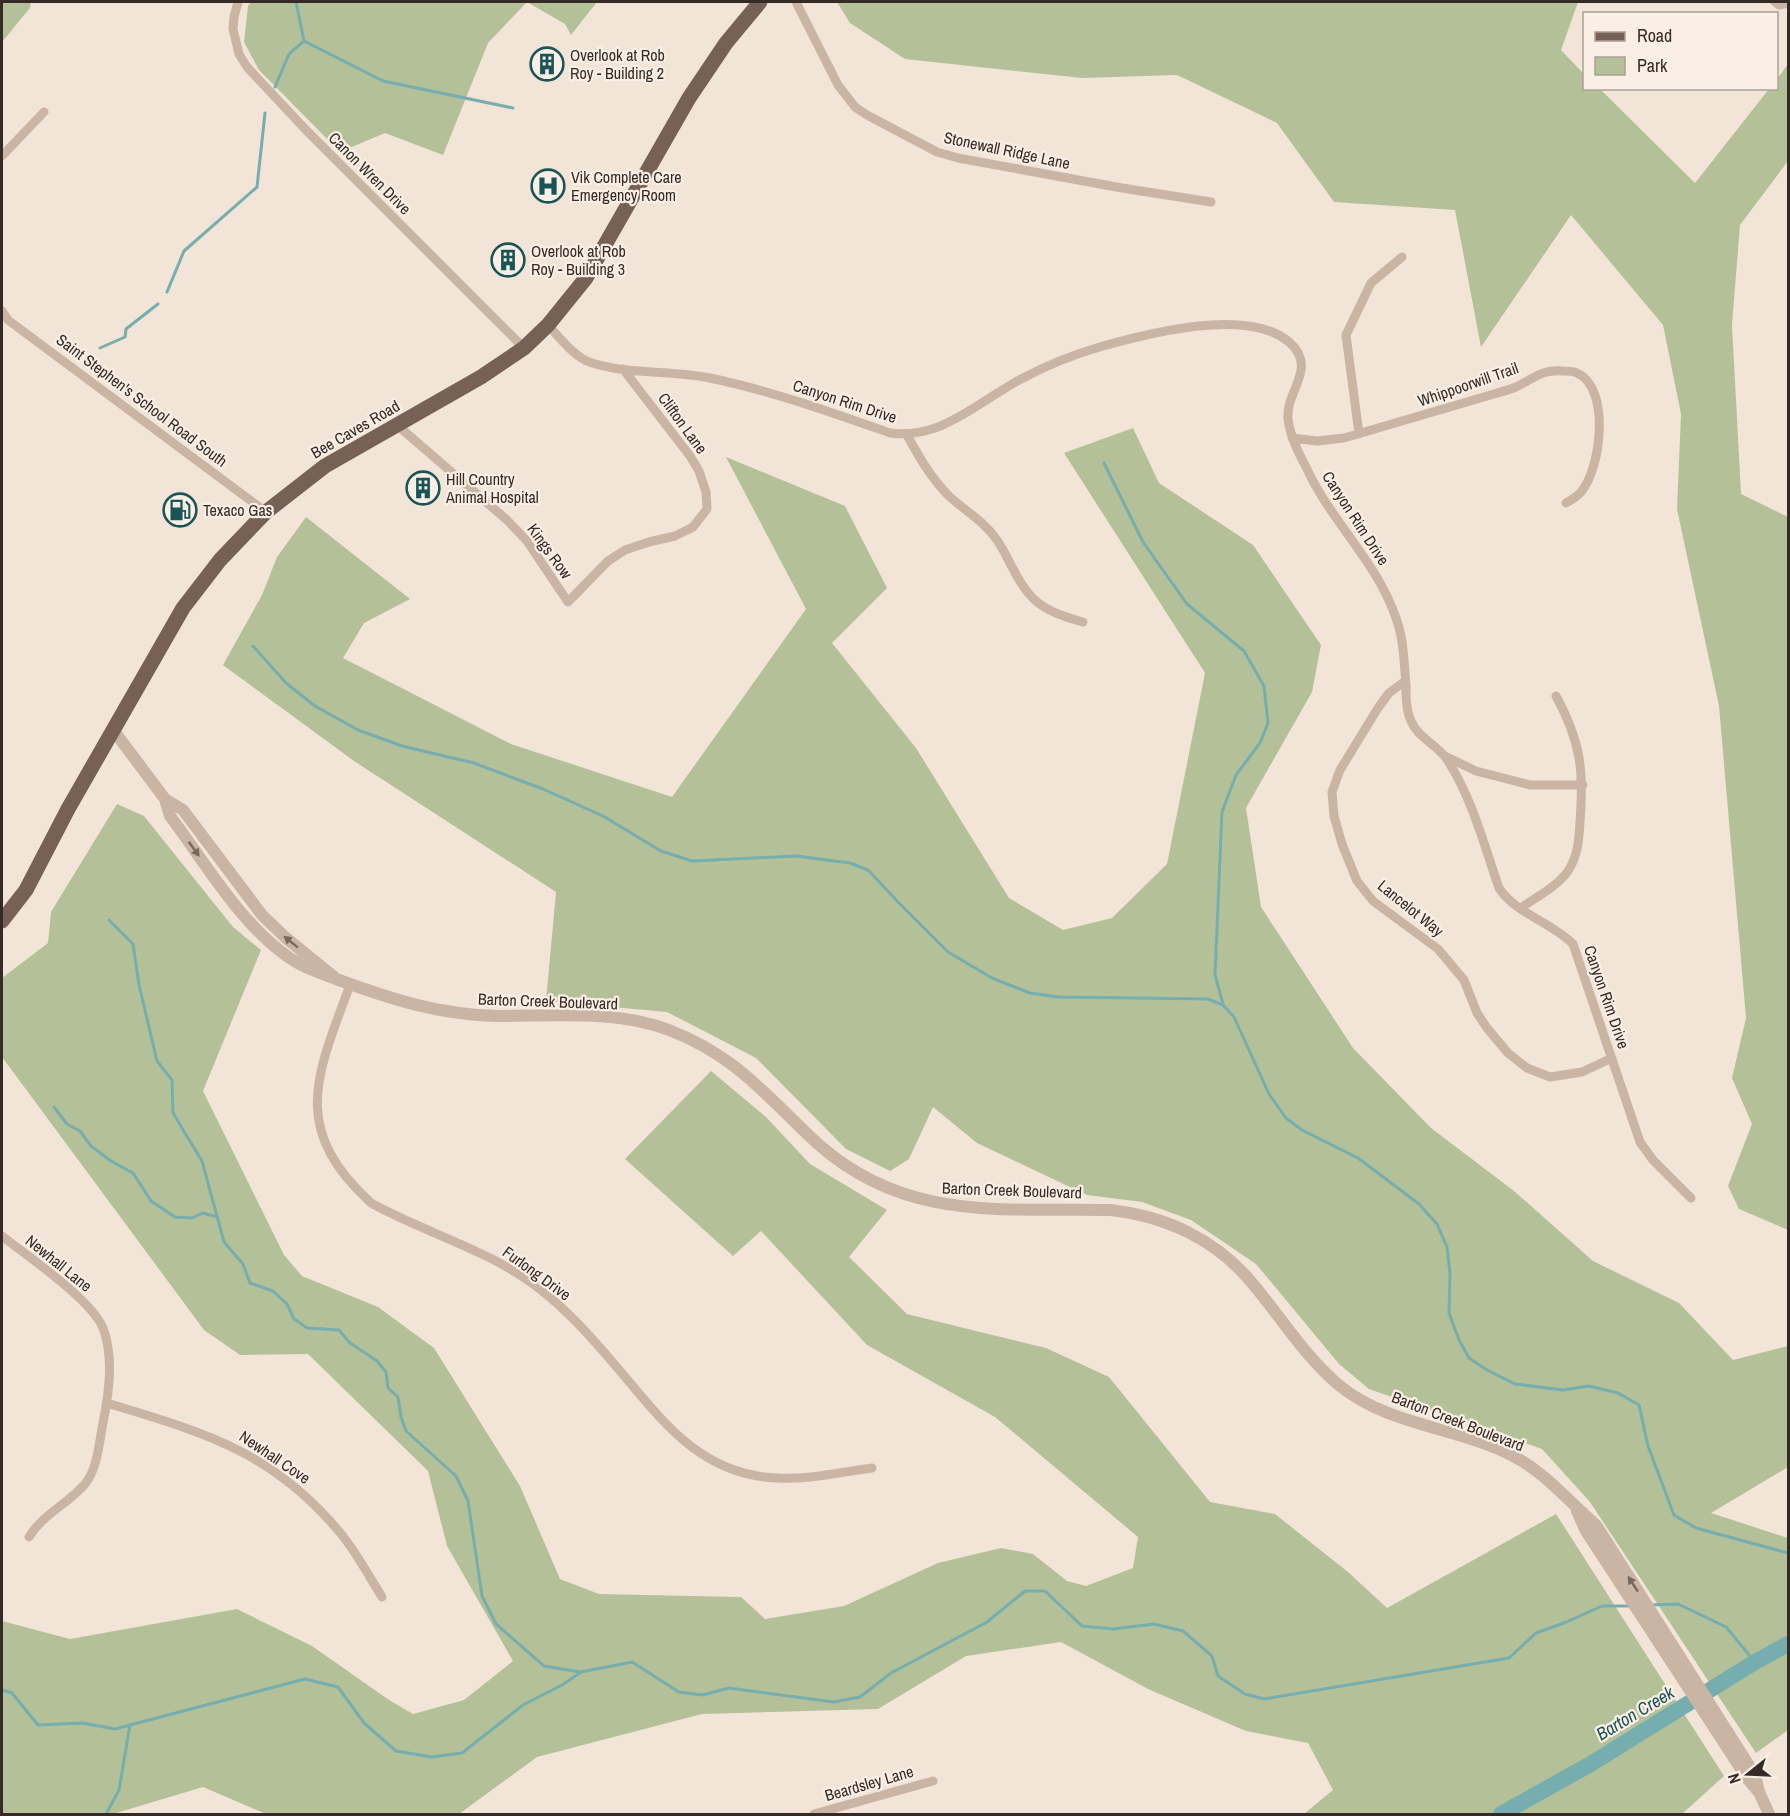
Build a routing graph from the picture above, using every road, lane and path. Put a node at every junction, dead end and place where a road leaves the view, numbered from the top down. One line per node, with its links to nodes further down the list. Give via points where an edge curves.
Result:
1 (238, 2): 12 (street, Canon Wren Drive, via 233,29 239,54 247,67)
2 (760, 2): 11 (main road, Bee Caves Road, via 689,98 586,278)
3 (796, 2): 8 (street, Stonewall Ridge Lane, via 838,86 855,107 937,152)
4 (1775, 2): 5 (street)
5 (1788, 3)
6 (44, 112): 7 (street)
7 (2, 156)
8 (1211, 202)
9 (1402, 257): 15 (street, via 1371,283 1346,335)
10 (2, 311): 19 (street, Saint Stephen's School Road South, via 8,320)
11 (548, 325): 12 (main road, Bee Caves Road); 13 (street, Canyon Rim Drive, via 591,363)
12 (524, 348): 14 (main road, Bee Caves Road)
13 (623, 369): 16 (street, Canyon Rim Drive, via 708,378 789,398 890,433); 20 (street, Clifton Lane, via 690,456 706,492 707,509 693,527 625,550 608,561)
14 (397, 425): 19 (main road, Bee Caves Road, via 325,466); 20 (street, Kings Row, via 507,520 527,541)
15 (1359, 434): 17 (street, Whippoorwill Trail, via 1329,440); 18 (street, Whippoorwill Trail, via 1516,387 1550,370 1577,372 1589,383 1596,399 1599,448 1581,492)
16 (907, 435): 17 (street, Canyon Rim Drive, via 932,430 1021,379 1067,358 1199,325 1225,325 1276,333 1297,350 1302,366 1288,417); 21 (street, via 932,477 996,538 1035,601 1053,613)
17 (1292, 438): 22 (street, Canyon Rim Drive, via 1313,483 1366,556 1385,592 1397,619)
18 (1566, 503)
19 (266, 512): 24 (main road, Bee Caves Road, via 220,560 183,608)
20 (568, 602)
21 (1083, 622)
22 (1406, 681): 25 (street, Canyon Rim Drive, via 1411,722 1422,738); 34 (street, Lancelot Way, via 1389,693 1378,708 1340,770 1332,792 1334,816 1357,881 1373,902 1438,949 1464,980 1487,1028 1527,1068 1550,1077 1582,1072)
23 (1556, 696): 26 (street, via 1573,731)
24 (114, 731): 27 (street, Barton Creek Boulevard); 30 (main road, Bee Caves Road, via 26,890)
25 (1445, 756): 26 (street, via 1476,771 1530,785); 28 (street, Canyon Rim Drive, via 1468,801 1499,888 1505,898)
26 (1583, 785): 28 (street, via 1574,860 1556,883)
27 (165, 799): 29 (street, Barton Creek Boulevard, via 183,810); 31 (street, Barton Creek Boulevard, one-way to 31, via 170,816)
28 (1521, 908): 34 (street, Canyon Rim Drive, via 1572,944)
29 (267, 920): 31 (street); 32 (street, Barton Creek Boulevard, one-way to 29)
30 (2, 921)
31 (257, 929): 32 (street, Barton Creek Boulevard, via 297,963)
32 (337, 979): 33 (street, Barton Creek Boulevard)
33 (350, 985): 38 (street, Furlong Drive, via 323,1059 318,1082 319,1124 332,1159 371,1203 492,1258 540,1289 596,1343 659,1419 703,1456 741,1473 777,1478); 43 (street, Barton Creek Boulevard, via 446,1012 600,1017 667,1029 702,1044 736,1066 819,1144 886,1188 960,1207 1130,1212 1173,1225 1208,1243 1251,1281 1310,1356 1353,1395 1386,1412 1511,1455 1551,1481 1591,1528 1751,1777)
34 (1612, 1058): 35 (street, Canyon Rim Drive, via 1640,1142)
35 (1691, 1198)
36 (2, 1236): 37 (street, Newhall Lane, via 84,1301 96,1316 109,1356)
37 (107, 1403): 39 (street, Newhall Lane, via 95,1462 85,1483 36,1524); 40 (street, Newhall Cove, via 194,1429 227,1443 282,1476 344,1537)
38 (872, 1468)
39 (29, 1538)
40 (382, 1597)
41 (933, 1781): 42 (street, Beardsley Lane)
42 (814, 1815)
43 (1769, 1815)

